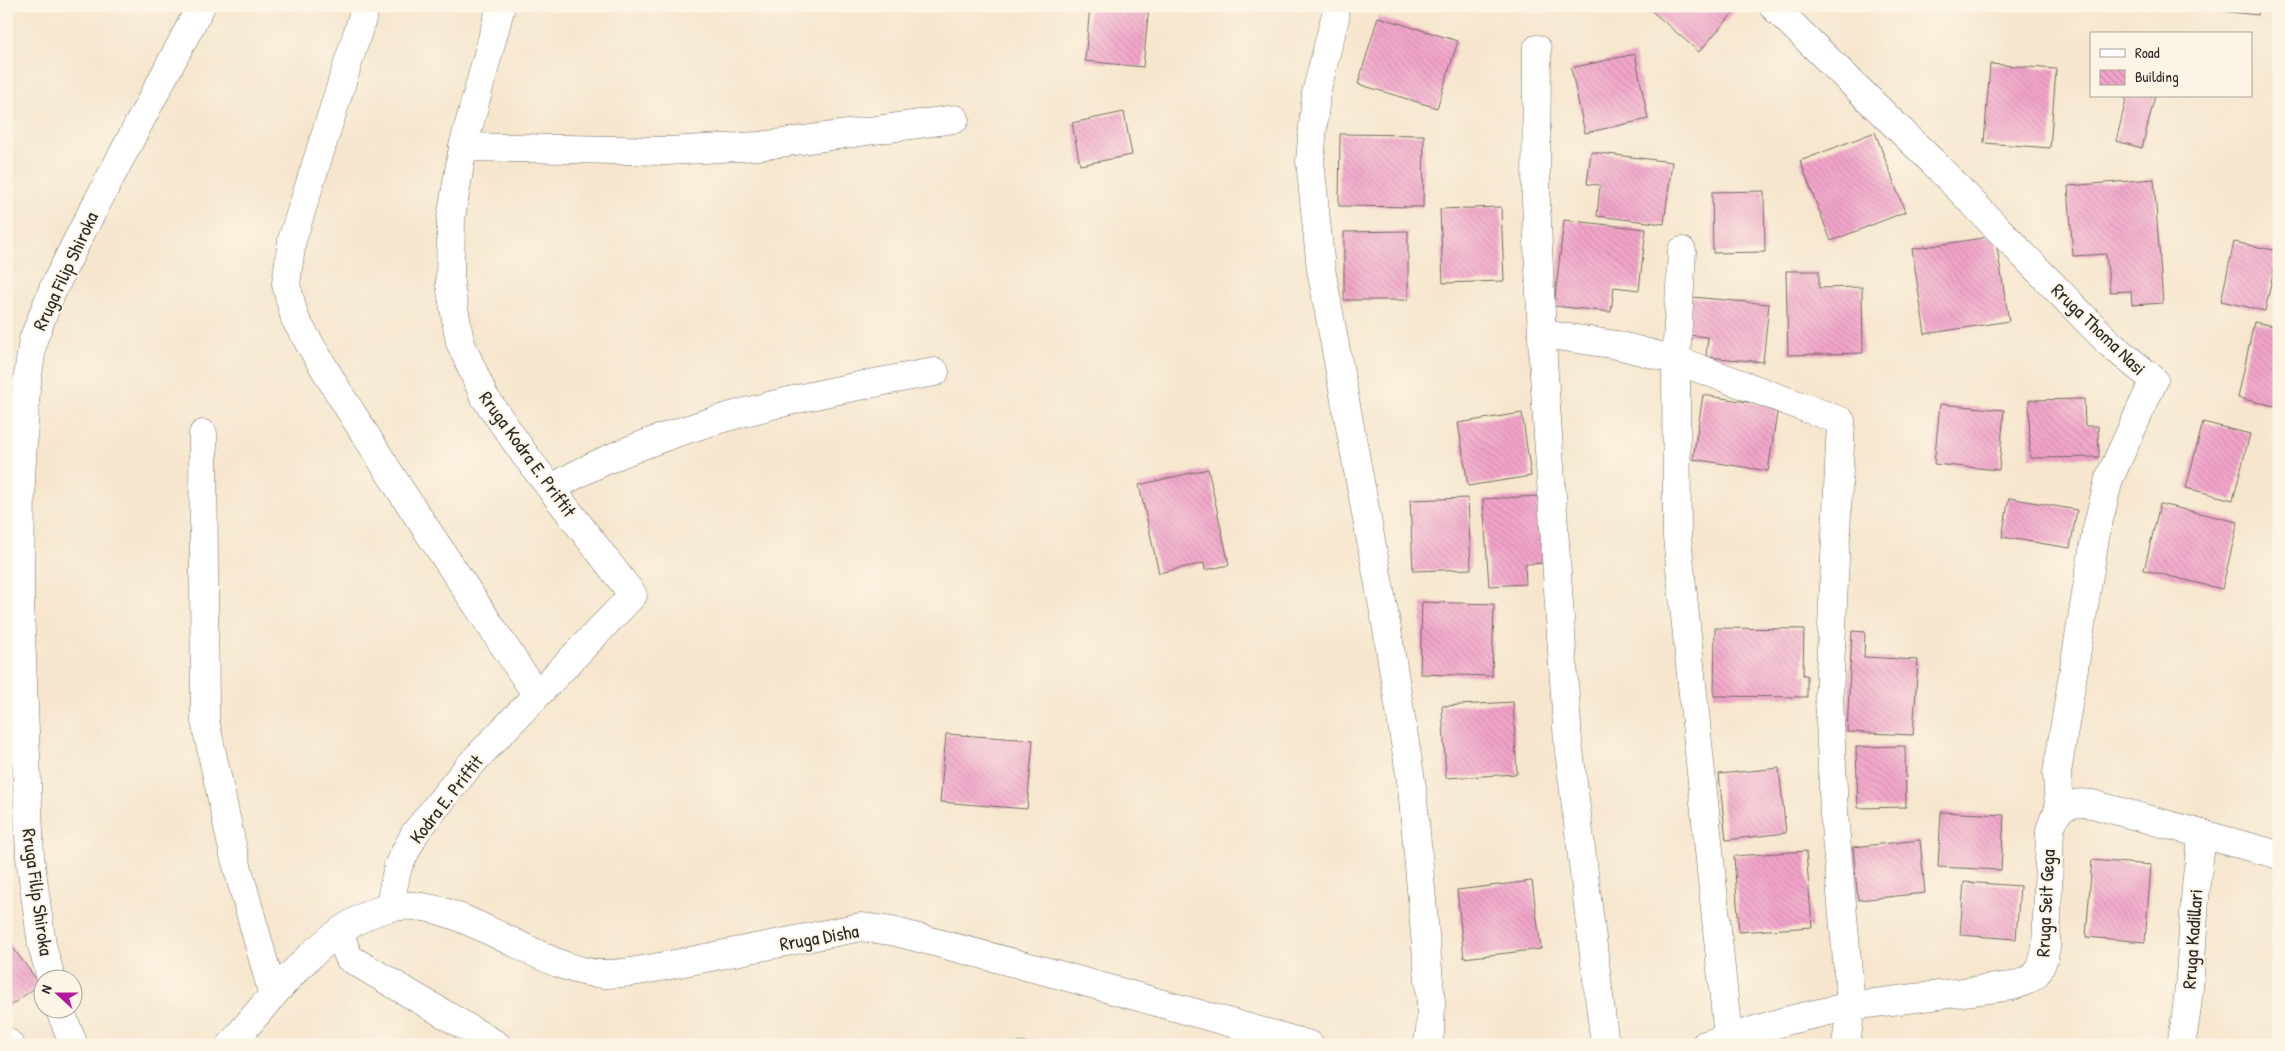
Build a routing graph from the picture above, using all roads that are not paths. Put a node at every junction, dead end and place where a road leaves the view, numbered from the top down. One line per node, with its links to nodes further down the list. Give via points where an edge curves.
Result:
1 (201, 6): 22 (street, Rruga Filip Shiroka, via 82,231 53,289 33,340 26,389 21,477 20,608 30,857)
2 (366, 6): 16 (street, via 292,240 286,284 295,319 339,393 400,491)
3 (501, 6): 8 (street, Rruga Kodra E. Priftit)
4 (1773, 6): 17 (street, Rruga Thoma Nasi, via 1932,161 2110,344 2154,380 2109,479 2096,532 2057,772)
5 (1335, 18): 33 (street, via 1316,93 1310,161 1321,269 1386,623 1412,787 1431,1003)
6 (1537, 49): 10 (street, via 1536,200)
7 (955, 119): 8 (street, via 759,146 666,151)
8 (463, 147): 14 (street, Rruga Kodra E. Priftit, via 451,218 450,276 460,342 484,396)
9 (1682, 251): 11 (street)
10 (1542, 334): 11 (street, via 1617,345); 34 (street, via 1568,742)
11 (1676, 360): 24 (street, via 1841,421 1829,696 1834,814); 27 (street, via 1678,537)
12 (935, 372): 14 (street, via 839,388 735,414 650,442 581,470)
13 (202, 434): 23 (street, via 205,721 234,855)
14 (551, 489): 15 (street, Rruga Kodra E. Priftit)
15 (633, 594): 16 (street, Kodra E. Priftit)
16 (536, 694): 20 (street, Kodra E. Priftit, via 468,767 415,833 398,866)
17 (2059, 810): 18 (street, via 2079,803 2092,804); 24 (street, Rruga Seit Gega, via 2050,831 2046,948 2037,974 2029,981 2012,986)
18 (2203, 834): 19 (street); 36 (street, Rruga Kadillari, via 2196,871 2191,969)
19 (2279, 855)
20 (389, 907): 21 (street); 32 (street, Rruga Disha, via 442,911 582,972 607,974 861,928 892,931)
21 (339, 932): 23 (street); 31 (street, via 349,958)
22 (48, 968)
23 (273, 994): 30 (street)
24 (1851, 1006): 27 (street, Rruga Seit Gega); 35 (street)
25 (63, 1018): 29 (street)
26 (6, 1041): 28 (street)
27 (1716, 1041)
28 (10, 1045)
29 (74, 1045)
30 (231, 1045)
31 (497, 1045)
32 (1310, 1045)
33 (1427, 1045)
34 (1605, 1045)
35 (1846, 1045)
36 (2181, 1045)

